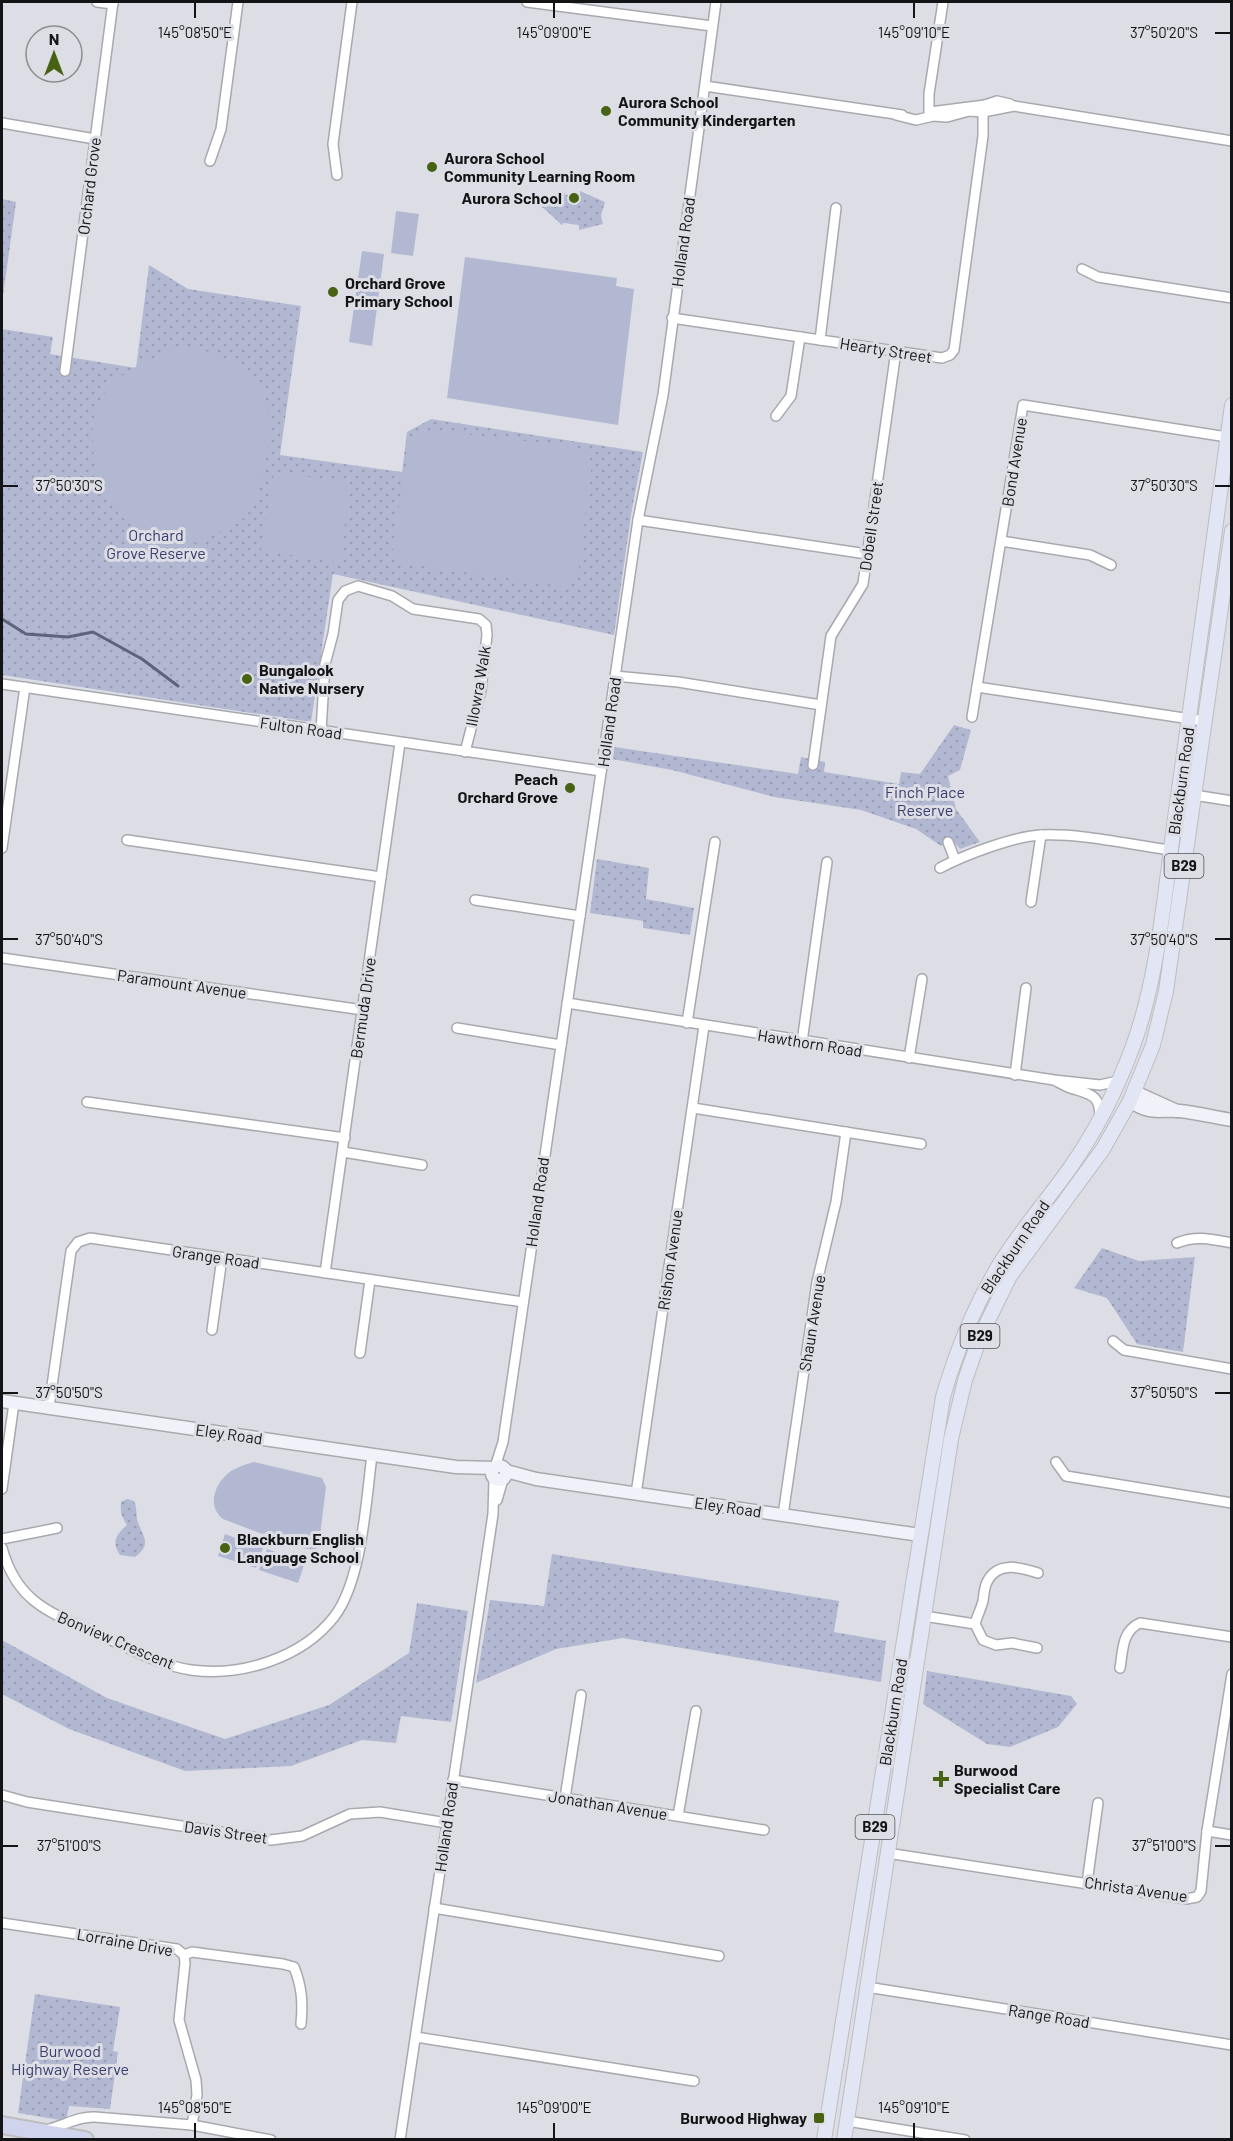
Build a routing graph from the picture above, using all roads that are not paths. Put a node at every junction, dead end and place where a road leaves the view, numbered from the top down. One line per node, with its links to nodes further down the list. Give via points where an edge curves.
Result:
1 (97, 2): 7 (street)
2 (238, 2): 16 (street, via 221,129)
3 (352, 2): 17 (street, via 333,144)
4 (527, 2): 8 (street)
5 (716, 2): 9 (street, Holland Road)
6 (943, 2): 12 (street, via 929,94)
7 (113, 3): 14 (street, Orchard Grove)
8 (589, 5): 9 (street)
9 (712, 26): 10 (street, Holland Road)
10 (705, 86): 12 (street, via 896,115); 21 (street, Holland Road)
11 (986, 109): 12 (street); 15 (street, via 1014,106); 24 (street, Hearty Street, via 954,350 942,358)
12 (932, 113)
13 (2, 123): 14 (street)
14 (95, 139): 25 (street, Orchard Grove)
15 (1232, 141)
16 (210, 161)
17 (337, 175)
18 (836, 208): 23 (street)
19 (1082, 270): 20 (street, via 1098,277)
20 (1232, 298)
21 (672, 318): 22 (street, Hearty Street); 29 (street, Holland Road, via 663,395)
22 (800, 337): 23 (street, Hearty Street); 27 (street, via 791,396)
23 (820, 340): 24 (street, Hearty Street)
24 (896, 351): 32 (street, Dobell Street)
25 (65, 371)
26 (1232, 405): 28 (main road, Blackburn Road / B29)
27 (776, 416)
28 (1227, 437): 31 (street, Bond Avenue, via 1023,405); 41 (main road, Blackburn Road / B29)
29 (638, 520): 32 (street); 35 (street, Holland Road)
30 (1232, 531): 34 (main road, Blackburn Road / B29)
31 (1001, 541): 33 (street, via 1090,555); 38 (street, Bond Avenue)
32 (867, 554): 39 (street, Dobell Street, via 863,584 831,636)
33 (1111, 565)
34 (1227, 592): 42 (main road, Blackburn Road / B29)
35 (615, 676): 39 (street); 47 (street, Holland Road)
36 (2, 684): 37 (street, Fulton Road)
37 (25, 687): 43 (street, Fulton Road); 54 (street)
38 (977, 687): 40 (street, Bond Avenue); 41 (street)
39 (821, 705): 46 (street, Dobell Street)
40 (972, 717)
41 (1190, 719): 42 (street); 55 (main road, Blackburn Road / B29)
42 (1204, 721): 48 (main road, Blackburn Road / B29)
43 (321, 731): 44 (street, Fulton Road); 45 (street, Illowra Walk, via 326,664 338,600 345,591 358,586 392,596 413,609 479,619 486,625 481,690)
44 (400, 742): 45 (street, Fulton Road); 59 (street, Bermuda Drive)
45 (465, 752): 47 (street, Fulton Road)
46 (813, 765)
47 (601, 771): 62 (street, Holland Road)
48 (1194, 795): 49 (street); 77 (main road, Blackburn Road / B29, via 1163,1004 1153,1045)
49 (1232, 801)
50 (1041, 835): 55 (street); 56 (street); 61 (street)
51 (127, 840): 59 (street)
52 (715, 842): 68 (street)
53 (948, 842): 56 (street)
54 (2, 848)
55 (1171, 850): 75 (main road, Blackburn Road / B29, via 1150,981 1137,1033)
56 (955, 860): 58 (street)
57 (827, 862): 71 (street)
58 (940, 868)
59 (381, 877): 67 (street, Bermuda Drive)
60 (475, 900): 62 (street)
61 (1031, 902)
62 (580, 916): 66 (street, Holland Road)
63 (2, 957): 67 (street, Paramount Avenue)
64 (922, 979): 73 (street)
65 (1026, 988): 74 (street)
66 (567, 1003): 68 (street, Hawthorn Road); 72 (street, Holland Road)
67 (363, 1010): 83 (street, Bermuda Drive)
68 (687, 1023): 69 (street, Hawthorn Road)
69 (705, 1026): 71 (street, Hawthorn Road); 79 (street, Rishon Avenue)
70 (457, 1028): 72 (street)
71 (802, 1042): 73 (street, Hawthorn Road)
72 (561, 1045): 93 (street, Holland Road)
73 (909, 1058): 74 (street, Hawthorn Road)
74 (1015, 1075): 76 (street, Hawthorn Road)
75 (1119, 1079): 76 (street, Hawthorn Road, via 1100,1085); 77 (main road); 80 (main road, Blackburn Road / B29)
76 (1054, 1080): 80 (street, Hawthorn Road, via 1091,1094 1099,1105)
77 (1130, 1096): 81 (main road, via 1177,1111); 87 (main road, via 1119,1103 1085,1155); 109 (main road, Blackburn Road / B29, via 1103,1149 1010,1276 980,1337 955,1420)
78 (87, 1102): 83 (street)
79 (693, 1108): 82 (street); 104 (street, Rishon Avenue)
80 (1100, 1119): 87 (main road, Blackburn Road / B29)
81 (1232, 1120)
82 (846, 1132): 84 (street); 106 (street, Shaun Avenue, via 837,1202 817,1282)
83 (345, 1138): 85 (street, Bermuda Drive)
84 (921, 1144)
85 (343, 1152): 86 (street); 91 (street, Bermuda Drive)
86 (422, 1165)
87 (1052, 1192): 108 (main road, Blackburn Road / B29, via 1002,1261 961,1341 943,1397)
88 (1177, 1243): 89 (street, via 1202,1238)
89 (1232, 1243)
90 (222, 1258): 91 (street, Grange Road); 94 (street); 99 (street, Grange Road, via 90,1239 78,1242 71,1251)
91 (325, 1273): 92 (street, Grange Road)
92 (370, 1280): 93 (street, Grange Road); 96 (street)
93 (523, 1302): 102 (street, Holland Road)
94 (212, 1330)
95 (1113, 1341): 97 (street, via 1124,1350)
96 (360, 1353)
97 (1232, 1369)
98 (8, 1402): 99 (main road, Eley Road); 103 (street)
99 (49, 1407): 100 (main road, Eley Road)
100 (372, 1455): 102 (main road, Eley Road); 111 (street, Bonview Crescent, via 357,1561 349,1589 334,1617 314,1636 261,1665 225,1671 191,1670 159,1662 45,1610 21,1589 6,1565)
101 (1056, 1462): 105 (street, via 1066,1476)
102 (499, 1474): 104 (main road, Eley Road); 121 (street, Holland Road)
103 (2, 1489)
104 (636, 1494): 106 (main road, Eley Road)
105 (1232, 1503)
106 (783, 1515): 108 (main road, Eley Road)
107 (57, 1528): 110 (street)
108 (920, 1535): 109 (main road); 130 (main road, Blackburn Road / B29)
109 (936, 1537): 113 (main road, Blackburn Road / B29)
110 (2, 1539)
111 (2, 1548)
112 (1038, 1573): 114 (street, via 1004,1567 993,1573)
113 (924, 1616): 114 (street); 131 (main road, Blackburn Road / B29)
114 (975, 1624): 116 (street, via 983,1640 996,1645 1012,1643)
115 (1232, 1637): 117 (street, via 1140,1623 1132,1626 1125,1638)
116 (1037, 1648)
117 (1120, 1668)
118 (1232, 1674): 128 (street, Christa Avenue)
119 (581, 1695): 123 (street)
120 (696, 1711): 125 (street)
121 (453, 1780): 123 (street, Jonathan Avenue); 126 (street, Holland Road)
122 (2, 1795): 126 (street, Davis Street, via 271,1840 302,1836 350,1814 380,1812)
123 (565, 1798): 125 (street, Jonathan Avenue)
124 (1098, 1803): 132 (street)
125 (678, 1816): 127 (street, Jonathan Avenue)
126 (447, 1822): 133 (street, Holland Road)
127 (764, 1830)
128 (1207, 1831): 129 (street); 132 (street, Christa Avenue, via 1197,1898)
129 (1232, 1835)
130 (871, 1850): 131 (main road); 149 (main road, Blackburn Road / B29)
131 (887, 1853): 132 (street, Christa Avenue); 137 (main road, Blackburn Road / B29)
132 (1087, 1883)
133 (434, 1908): 136 (street); 139 (street, Holland Road)
134 (2, 1923): 135 (street, Lorraine Drive, via 177,1949)
135 (183, 1955): 138 (street, Lorraine Drive, via 192,1952 294,1967 301,1985); 144 (street, via 179,2019 196,2080)
136 (719, 1956)
137 (867, 1987): 140 (street, Range Road); 142 (main road, Blackburn Road / B29)
138 (301, 2024)
139 (416, 2037): 141 (street); 148 (street, Holland Road)
140 (1232, 2045)
141 (694, 2081)
142 (847, 2121): 150 (main road, Blackburn Road / B29); 151 (street)
143 (2, 2125): 145 (highway)
144 (192, 2125): 145 (street, via 88,2117); 147 (street)
145 (38, 2132): 146 (highway)
146 (85, 2139)
147 (271, 2139)
148 (400, 2139)
149 (824, 2139)
150 (844, 2139)
151 (965, 2139)

